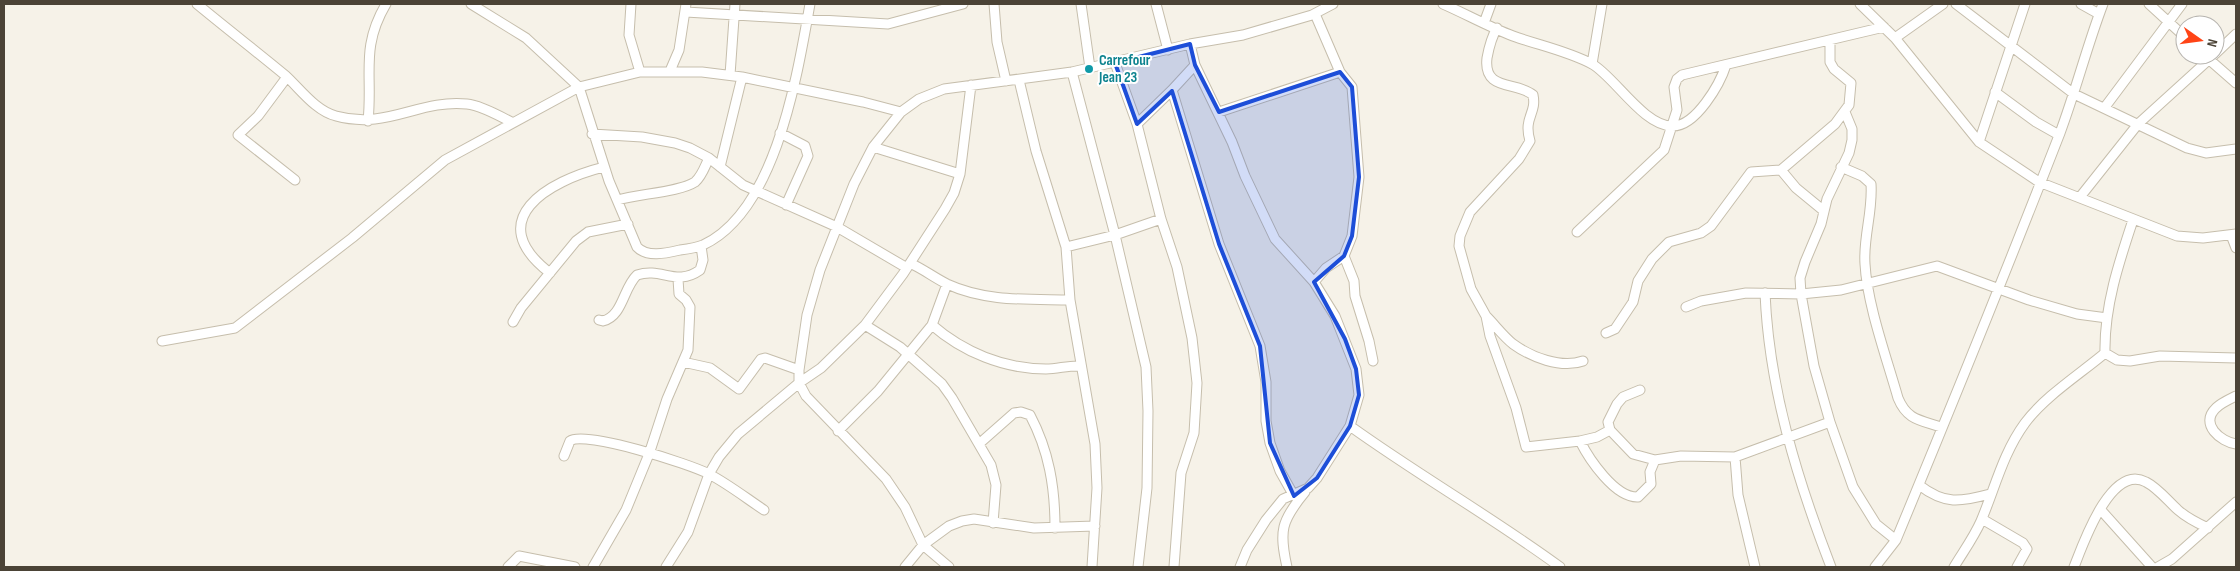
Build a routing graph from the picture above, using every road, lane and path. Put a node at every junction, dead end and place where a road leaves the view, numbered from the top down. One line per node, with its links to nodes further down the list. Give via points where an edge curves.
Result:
1 (197, 4): 53 (street)
2 (386, 4): 68 (street, via 377,19 368,54)
3 (470, 4): 23 (street)
4 (631, 4): 49 (street, via 629,35)
5 (736, 4): 27 (street)
6 (810, 4): 28 (street)
7 (963, 4): 28 (street, via 888,24)
8 (994, 4): 56 (street, via 997,42)
9 (1081, 4): 47 (street)
10 (1156, 4): 40 (street)
11 (1333, 4): 25 (street)
12 (1443, 4): 29 (street)
13 (1491, 4): 29 (street)
14 (1602, 4): 42 (street)
15 (1860, 4): 31 (street)
16 (1942, 4): 35 (street)
17 (1956, 4): 39 (street)
18 (2025, 4): 39 (street)
19 (2081, 4): 26 (street)
20 (2103, 4): 26 (street)
21 (2148, 4): 30 (street)
22 (2182, 4): 30 (street)
23 (484, 7): 59 (street, via 526,38)
24 (686, 8): 27 (street); 48 (street, via 679,50)
25 (1315, 14): 37 (street, via 1243,35); 51 (street)
26 (2099, 14): 63 (street)
27 (735, 16): 28 (street); 52 (street)
28 (808, 19): 60 (street)
29 (1484, 22): 32 (street)
30 (2169, 22): 33 (street); 64 (street)
31 (1884, 27): 35 (street); 36 (street)
32 (1497, 28): 42 (street); 114 (street, via 1490,45 1489,74 1504,85 1530,92 1534,100 1527,126 1529,145 1470,212 1460,236 1460,255 1471,289)
33 (2175, 28)
34 (2236, 34): 38 (street)
35 (1895, 38): 76 (street)
36 (1830, 40): 43 (street); 67 (street, via 1830,62 1851,83)
37 (1190, 44): 40 (street); 46 (street)
38 (2225, 44)
39 (2011, 46): 62 (street); 63 (street)
40 (1168, 50): 41 (street)
41 (1115, 63): 47 (street); 70 (street)
42 (1592, 64): 72 (street, via 1635,107 1662,124)
43 (1726, 65): 72 (street, via 1702,107 1689,119); 72 (street, via 1677,79 1674,87 1677,110)
44 (2201, 65): 71 (street)
45 (2219, 65): 58 (street)
46 (1195, 66): 61 (street); 66 (street)
47 (1090, 68): 50 (street)
48 (670, 71): 49 (street); 52 (street)
49 (640, 72): 59 (street)
50 (1072, 72): 55 (street); 98 (street)
51 (1340, 72): 66 (street); 102 (street, via 1352,87 1359,177 1352,236)
52 (730, 75): 54 (street)
53 (287, 77): 68 (street, via 324,112); 85 (street, via 258,116 238,135)
54 (742, 77): 60 (street); 81 (street)
55 (1020, 80): 56 (street); 100 (street, via 1036,151)
56 (1006, 81): 57 (street)
57 (971, 84): 65 (street, via 944,89 918,100); 84 (street)
58 (2236, 84)
59 (579, 87): 69 (street); 74 (street)
60 (793, 87): 65 (street); 73 (street)
61 (1172, 90): 70 (street); 150 (street, via 1219,244 1260,346 1270,443)
62 (1995, 92): 75 (street); 76 (street)
63 (2074, 94): 64 (street); 75 (street)
64 (2105, 107): 71 (street)
65 (901, 112): 77 (street)
66 (1219, 112): 106 (street, via 1275,239)
67 (1845, 112): 82 (street, via 1852,129 1852,140); 83 (street)
68 (368, 121): 69 (street, via 431,106 470,104)
69 (513, 123): 121 (street, via 445,160 367,226 235,328)
70 (1137, 124): 92 (street)
71 (2138, 124): 78 (street, via 2187,148 2206,153); 88 (street)
72 (1673, 126): 96 (street, via 1664,150)
73 (780, 133): 87 (street); 90 (street, via 805,146 808,156)
74 (592, 134): 79 (street, via 675,143); 80 (street)
75 (2059, 135): 86 (street)
76 (1979, 142): 86 (street)
77 (873, 147): 84 (street); 95 (street)
78 (2236, 149)
79 (708, 158): 81 (street); 89 (street, via 694,182)
80 (604, 167): 89 (street); 104 (street, via 553,186 526,210 519,232 530,253)
81 (720, 167): 87 (street, via 736,181)
82 (1841, 167): 91 (street); 107 (street, via 1862,176 1870,184 1872,206 1864,262)
83 (1781, 170): 91 (street, via 1796,188); 120 (street, via 1751,172 1710,226 1700,233 1669,242 1644,269 1633,302 1621,321)
84 (960, 174): 103 (street, via 954,193)
85 (295, 180)
86 (2039, 182): 88 (street); 109 (street)
87 (758, 192): 90 (street); 99 (street, via 736,222)
88 (2080, 197): 93 (street)
89 (618, 200): 94 (street)
90 (786, 205): 95 (street)
91 (1824, 211): 111 (street, via 1802,270)
92 (1161, 219): 98 (street); 169 (street, via 1183,294 1198,382 1194,433 1181,473)
93 (2133, 220): 97 (street, via 2177,236 2203,238); 115 (street, via 2119,262)
94 (628, 224): 99 (street, via 637,247 646,253); 104 (street, via 584,235 567,250)
95 (837, 227): 103 (street); 129 (street, via 807,315)
96 (1577, 232)
97 (2234, 234): 101 (street)
98 (1115, 235): 100 (street); 168 (street, via 1146,367 1147,488)
99 (701, 246): 105 (street, via 703,260 700,270)
100 (1066, 247): 112 (street)
101 (2236, 248)
102 (1344, 256): 106 (street, via 1326,268); 127 (street, via 1354,281)
103 (909, 265): 108 (street); 118 (street)
104 (550, 273): 117 (street)
105 (678, 279): 116 (street, via 653,273 638,275 627,287 613,317); 126 (street, via 679,294 690,307 689,345)
106 (1314, 282): 134 (street, via 1335,316 1356,369 1359,396)
107 (1867, 283): 109 (street, via 1937,266); 111 (street, via 1841,290); 135 (street, via 1902,408 1909,416)
108 (947, 284): 112 (street, via 1003,299); 119 (street)
109 (2000, 289): 115 (street, via 2077,314); 135 (street)
110 (1765, 293): 111 (street); 113 (street, via 1725,296); 138 (street, via 1766,318)
111 (1801, 294): 133 (street, via 1814,366)
112 (1070, 300): 128 (street)
113 (1686, 307)
114 (1486, 316): 125 (street, via 1513,344 1532,355 1568,364); 139 (street, via 1526,447)
115 (2107, 318): 122 (street)
116 (599, 320)
117 (513, 322)
118 (865, 325): 123 (street); 130 (street, via 821,368)
119 (932, 325): 123 (street); 128 (street, via 962,347 993,361 1047,369)
120 (1606, 333)
121 (162, 341)
122 (2105, 353): 124 (street, via 2117,360 2130,361 2160,356); 149 (street, via 2025,423)
123 (908, 354): 137 (street, via 878,391); 140 (street, via 942,384)
124 (2236, 358)
125 (1584, 361)
126 (683, 362): 129 (street, via 710,368 740,389 761,359); 142 (street)
127 (1373, 362)
128 (1081, 366): 156 (street, via 1095,444)
129 (799, 370): 130 (street)
130 (799, 382): 137 (street, via 806,396); 146 (street, via 738,434)
131 (1640, 390): 136 (street, via 1623,397 1617,404 1608,422)
132 (2236, 396): 141 (street, via 2215,409 2210,421 2219,438)
133 (1830, 422): 138 (street); 159 (street, via 1862,505 1876,524)
134 (1350, 426): 148 (street); 172 (street, via 1406,467)
135 (1941, 427): 147 (street)
136 (1610, 430): 139 (street); 145 (street, via 1632,454)
137 (838, 431): 160 (street, via 886,479)
138 (1788, 439): 144 (street); 174 (street)
139 (1580, 441): 145 (street, via 1602,474 1614,486 1635,498 1648,490 1651,484)
140 (980, 443): 155 (street, via 996,485); 157 (street, via 1014,413 1030,415 1049,464 1055,497)
141 (2236, 444)
142 (649, 454): 143 (street, via 582,437 570,442); 146 (street); 163 (street, via 626,510)
143 (564, 456)
144 (1735, 457): 145 (street, via 1680,456); 173 (street, via 1738,495)
145 (1654, 460)
146 (709, 474): 153 (street); 164 (street, via 688,532)
147 (1919, 485): 149 (street, via 1955,501); 159 (street)
148 (1308, 488): 150 (street); 171 (street, via 1288,512 1284,526 1281,543)
149 (1990, 494): 154 (street)
150 (1294, 496): 170 (street, via 1283,499 1266,520)
151 (2236, 502): 158 (street)
152 (2100, 509): 158 (street, via 2124,481 2136,479 2146,481 2190,519); 178 (street); 179 (street)
153 (764, 510)
154 (1982, 519): 176 (street); 177 (street, via 2023,544 2026,550)
155 (993, 523): 157 (street); 160 (street, via 962,520)
156 (1095, 526): 157 (street); 167 (street)
157 (1055, 528)
158 (2208, 528): 180 (street)
159 (1896, 540): 175 (street)
160 (923, 545): 165 (street); 166 (street)
161 (508, 567): 162 (street, via 519,556)
162 (575, 567)
163 (593, 567)
164 (666, 567)
165 (905, 567)
166 (949, 567)
167 (1092, 567)
168 (1138, 567)
169 (1174, 567)
170 (1240, 567)
171 (1287, 567)
172 (1560, 567)
173 (1754, 567)
174 (1831, 567)
175 (1875, 567)
176 (1954, 567)
177 (2017, 567)
178 (2074, 567)
179 (2152, 567)
180 (2158, 567)

